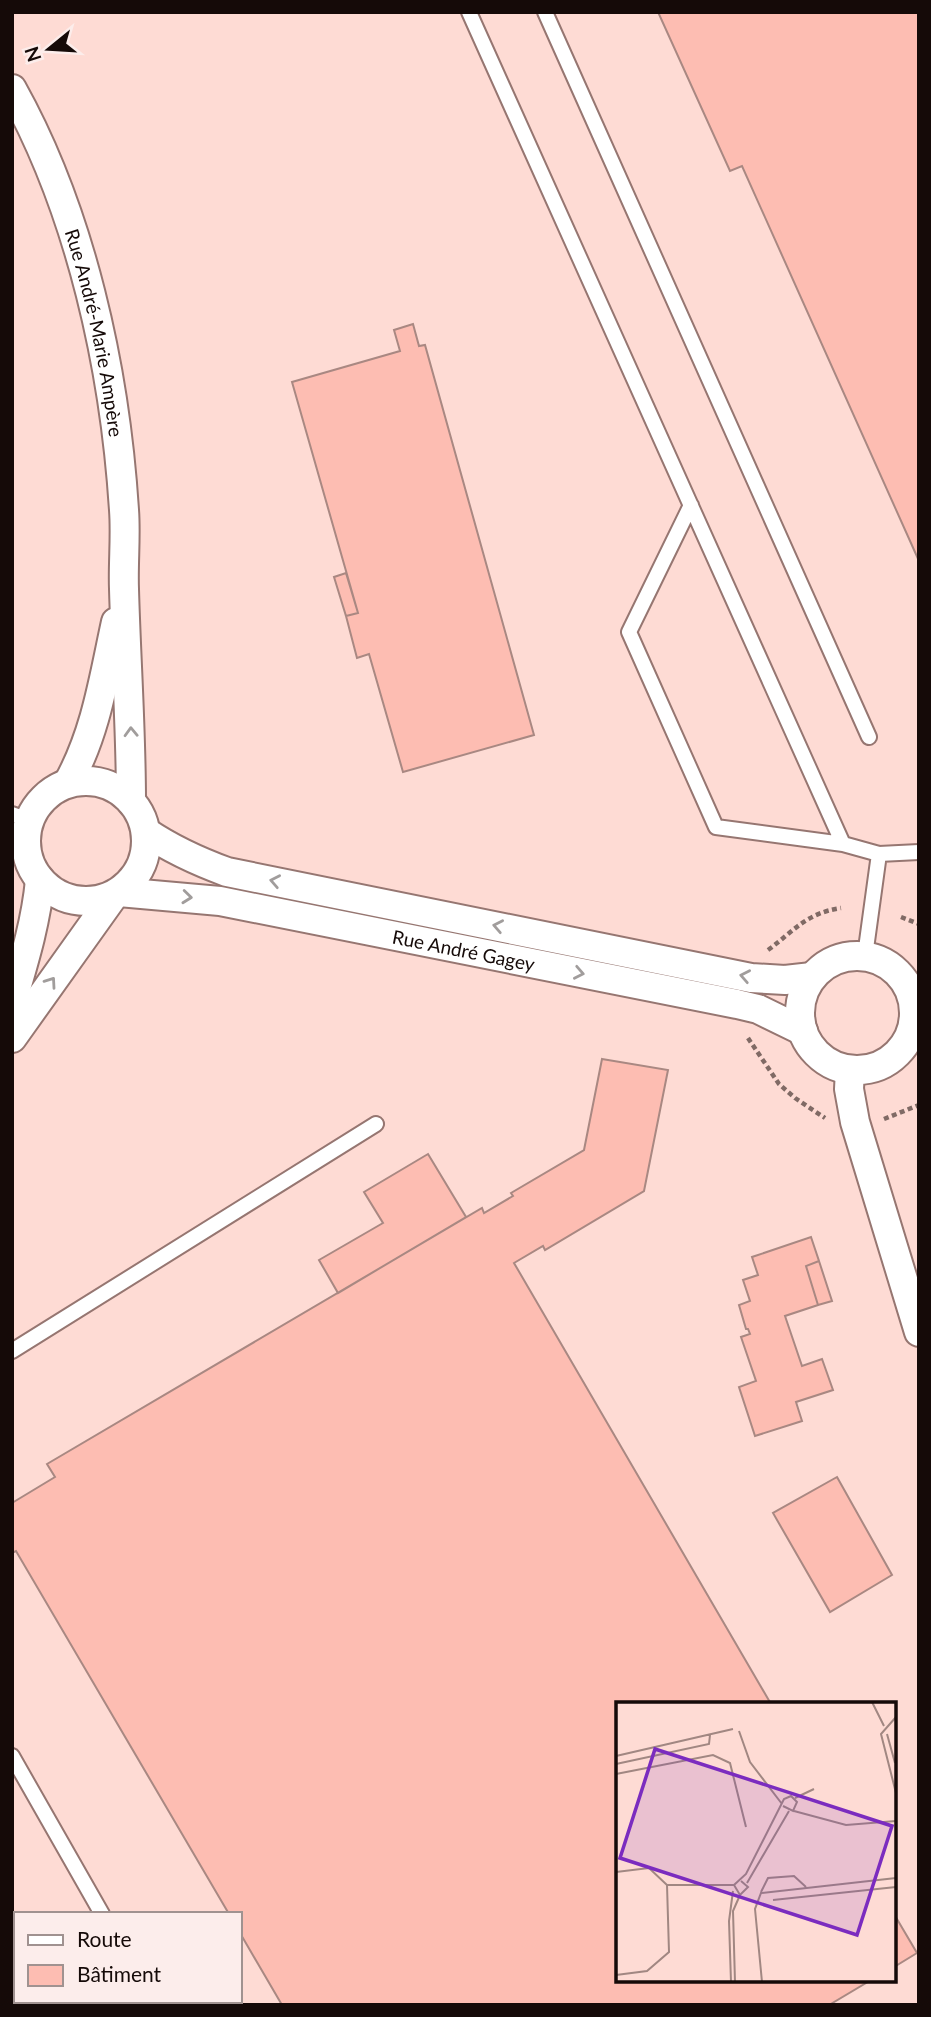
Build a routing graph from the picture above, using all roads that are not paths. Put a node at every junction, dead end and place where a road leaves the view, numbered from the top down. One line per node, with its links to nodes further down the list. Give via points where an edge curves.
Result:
1 (469, 12): 4 (lane)
2 (545, 12): 6 (lane)
3 (12, 89): 5 (street, Rue André-Marie Ampère, via 66,216 105,358 118,437)
4 (691, 505): 11 (lane); 11 (lane, via 629,632 716,827)
5 (124, 589): 7 (street, Rue André-Marie Ampère, via 92,728); 8 (street, Rue André-Marie Ampère, one-way to 5)
6 (869, 737)
7 (68, 783): 8 (street, via 102,782); 9 (street, Rue André-Marie Ampère)
8 (131, 801): 10 (street, Rue André-Marie Ampère)
9 (21, 817): 14 (street, Rue André-Marie Ampère, via 26,851)
10 (146, 832): 15 (street, via 141,865); 17 (street, Rue André Gagey, one-way to 10, via 751,978 226,872 168,847)
11 (843, 844): 13 (lane)
12 (919, 852): 13 (lane)
13 (878, 854): 16 (lane)
14 (40, 880): 15 (street, via 67,898 90,901); 19 (street, via 31,938)
15 (116, 893): 20 (street, Rue André Gagey, one-way to 20, via 220,901 758,1009); 21 (street, one-way to 15)
16 (865, 956): 17 (street, via 835,959); 18 (street, via 895,969)
17 (812, 977): 20 (street, via 801,1003)
18 (916, 999): 23 (street, via 912,1033)
19 (12, 1002)
20 (803, 1031): 24 (street, via 821,1057)
21 (12, 1038)
22 (919, 1058): 23 (street)
23 (890, 1061): 24 (street)
24 (850, 1070): 26 (street, via 855,1122)
25 (376, 1124): 27 (lane)
26 (919, 1332)
27 (12, 1351)
28 (12, 1756): 29 (lane)
29 (101, 1912)

